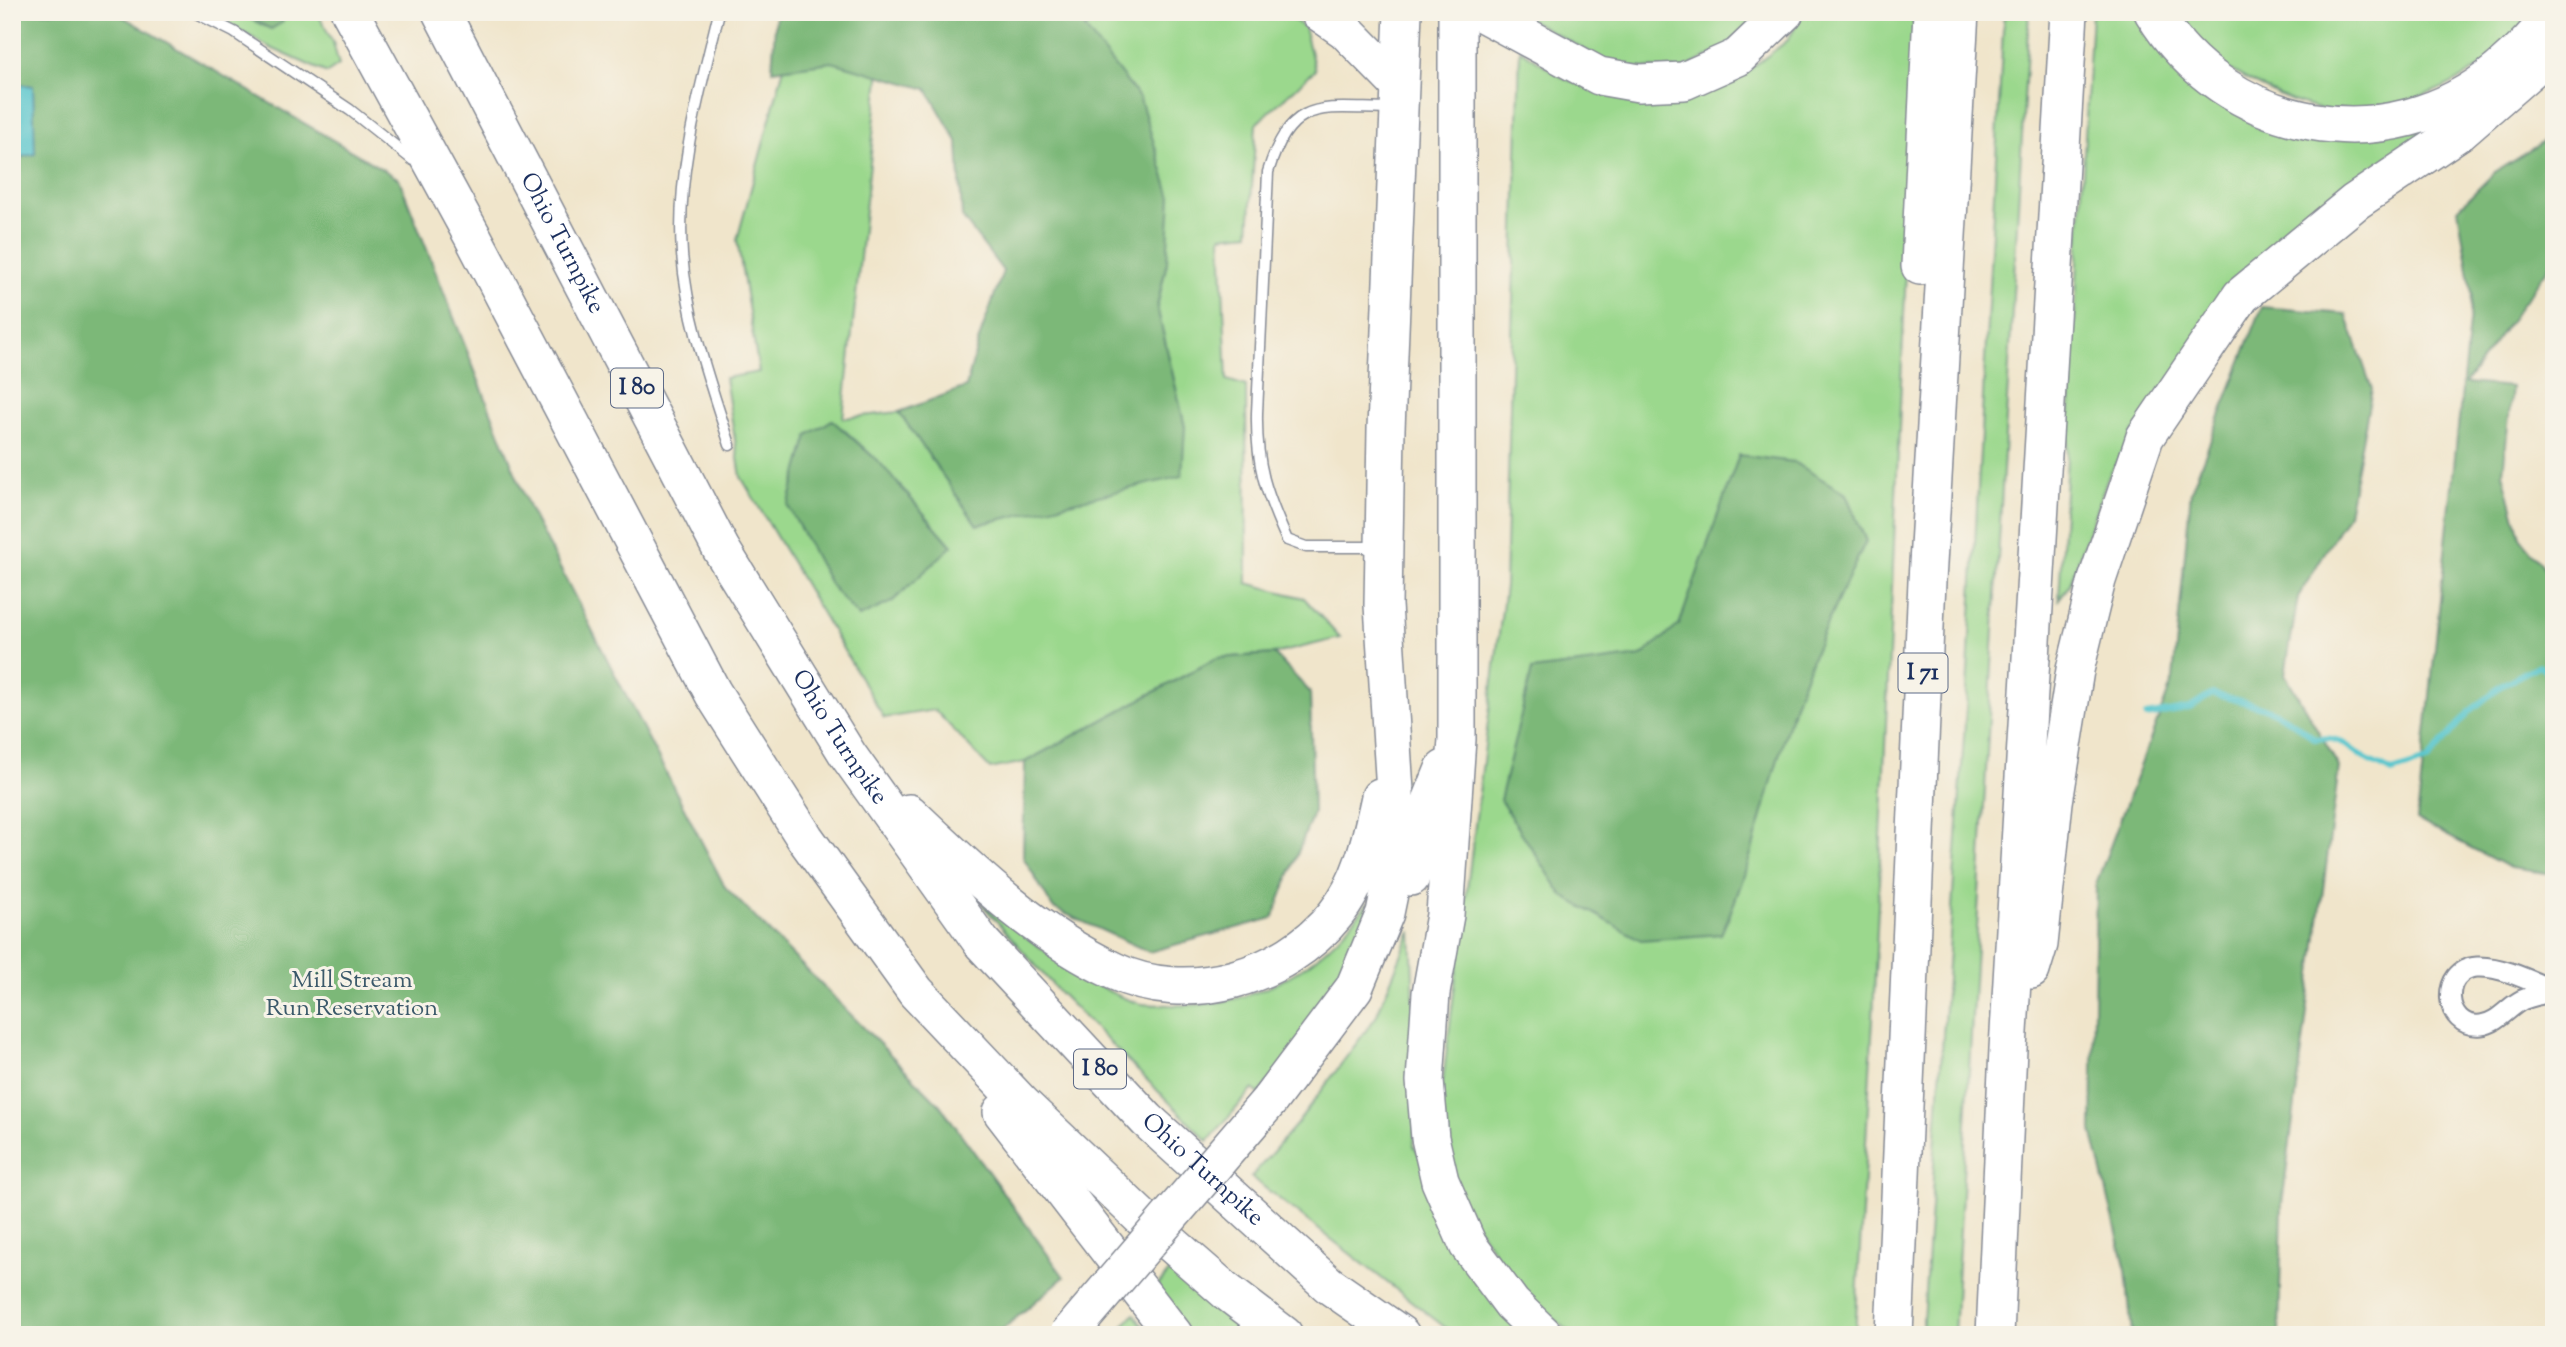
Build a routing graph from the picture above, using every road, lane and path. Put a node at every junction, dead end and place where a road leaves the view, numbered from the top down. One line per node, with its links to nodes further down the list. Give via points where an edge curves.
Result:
1 (194, 12): 17 (lane, via 234,32 408,153)
2 (350, 12): 17 (highway)
3 (441, 12): 23 (highway, Ohio Turnpike / I 80, via 721,549)
4 (719, 12): 18 (lane, via 688,143 682,253 689,304)
5 (1320, 12): 16 (highway, via 1345,30)
6 (1457, 12): 21 (highway)
7 (1480, 12): 8 (highway, via 1599,76 1639,83 1684,80 1738,57)
8 (1785, 12)
9 (1932, 12): 20 (highway, via 1916,339)
10 (1960, 12): 20 (highway, I 71)
11 (2069, 12): 26 (highway)
12 (2153, 12): 13 (highway, via 2182,54 2218,83 2252,104 2290,118 2332,125 2383,123 2457,97 2518,54)
13 (2551, 12)
14 (1402, 21): 16 (highway)
15 (2554, 45): 26 (highway, via 2459,132 2355,202 2241,296 2145,437 2097,580 2075,670 2054,802 2039,944)
16 (1398, 96): 19 (highway); 19 (lane, via 1317,109 1299,117 1278,141 1268,172 1256,444 1264,489 1287,540 1306,547)
17 (473, 237): 24 (highway, via 713,693 805,838)
18 (730, 445)
19 (1384, 547): 22 (highway)
20 (1927, 581): 34 (highway, I 71)
21 (1457, 739): 27 (highway, via 1419,831 1402,926 1362,1009); 33 (highway, via 1445,915 1430,1005 1425,1082 1430,1138 1440,1181 1468,1245 1512,1304)
22 (1391, 748): 23 (highway, via 1371,838 1357,877 1335,915 1304,945 1267,969 1222,982 1177,987 1117,972 1067,946 984,885); 27 (highway, via 1395,836 1385,913 1354,988)
23 (848, 755): 32 (highway, Ohio Turnpike / I 80, via 982,943 1147,1120 1329,1285)
24 (916, 992): 30 (highway, via 951,1049); 31 (highway, via 1022,1104 1142,1217)
25 (2554, 992): 25 (street, via 2521,1000 2482,1025 2463,1021 2449,997 2455,979 2469,968 2479,967)
26 (2008, 1049): 35 (highway)
27 (1278, 1105): 28 (highway, bridge); 29 (highway)
28 (1068, 1335)
29 (1091, 1335)
30 (1174, 1335)
31 (1284, 1335)
32 (1401, 1335)
33 (1544, 1335)
34 (1894, 1335)
35 (1995, 1335)

